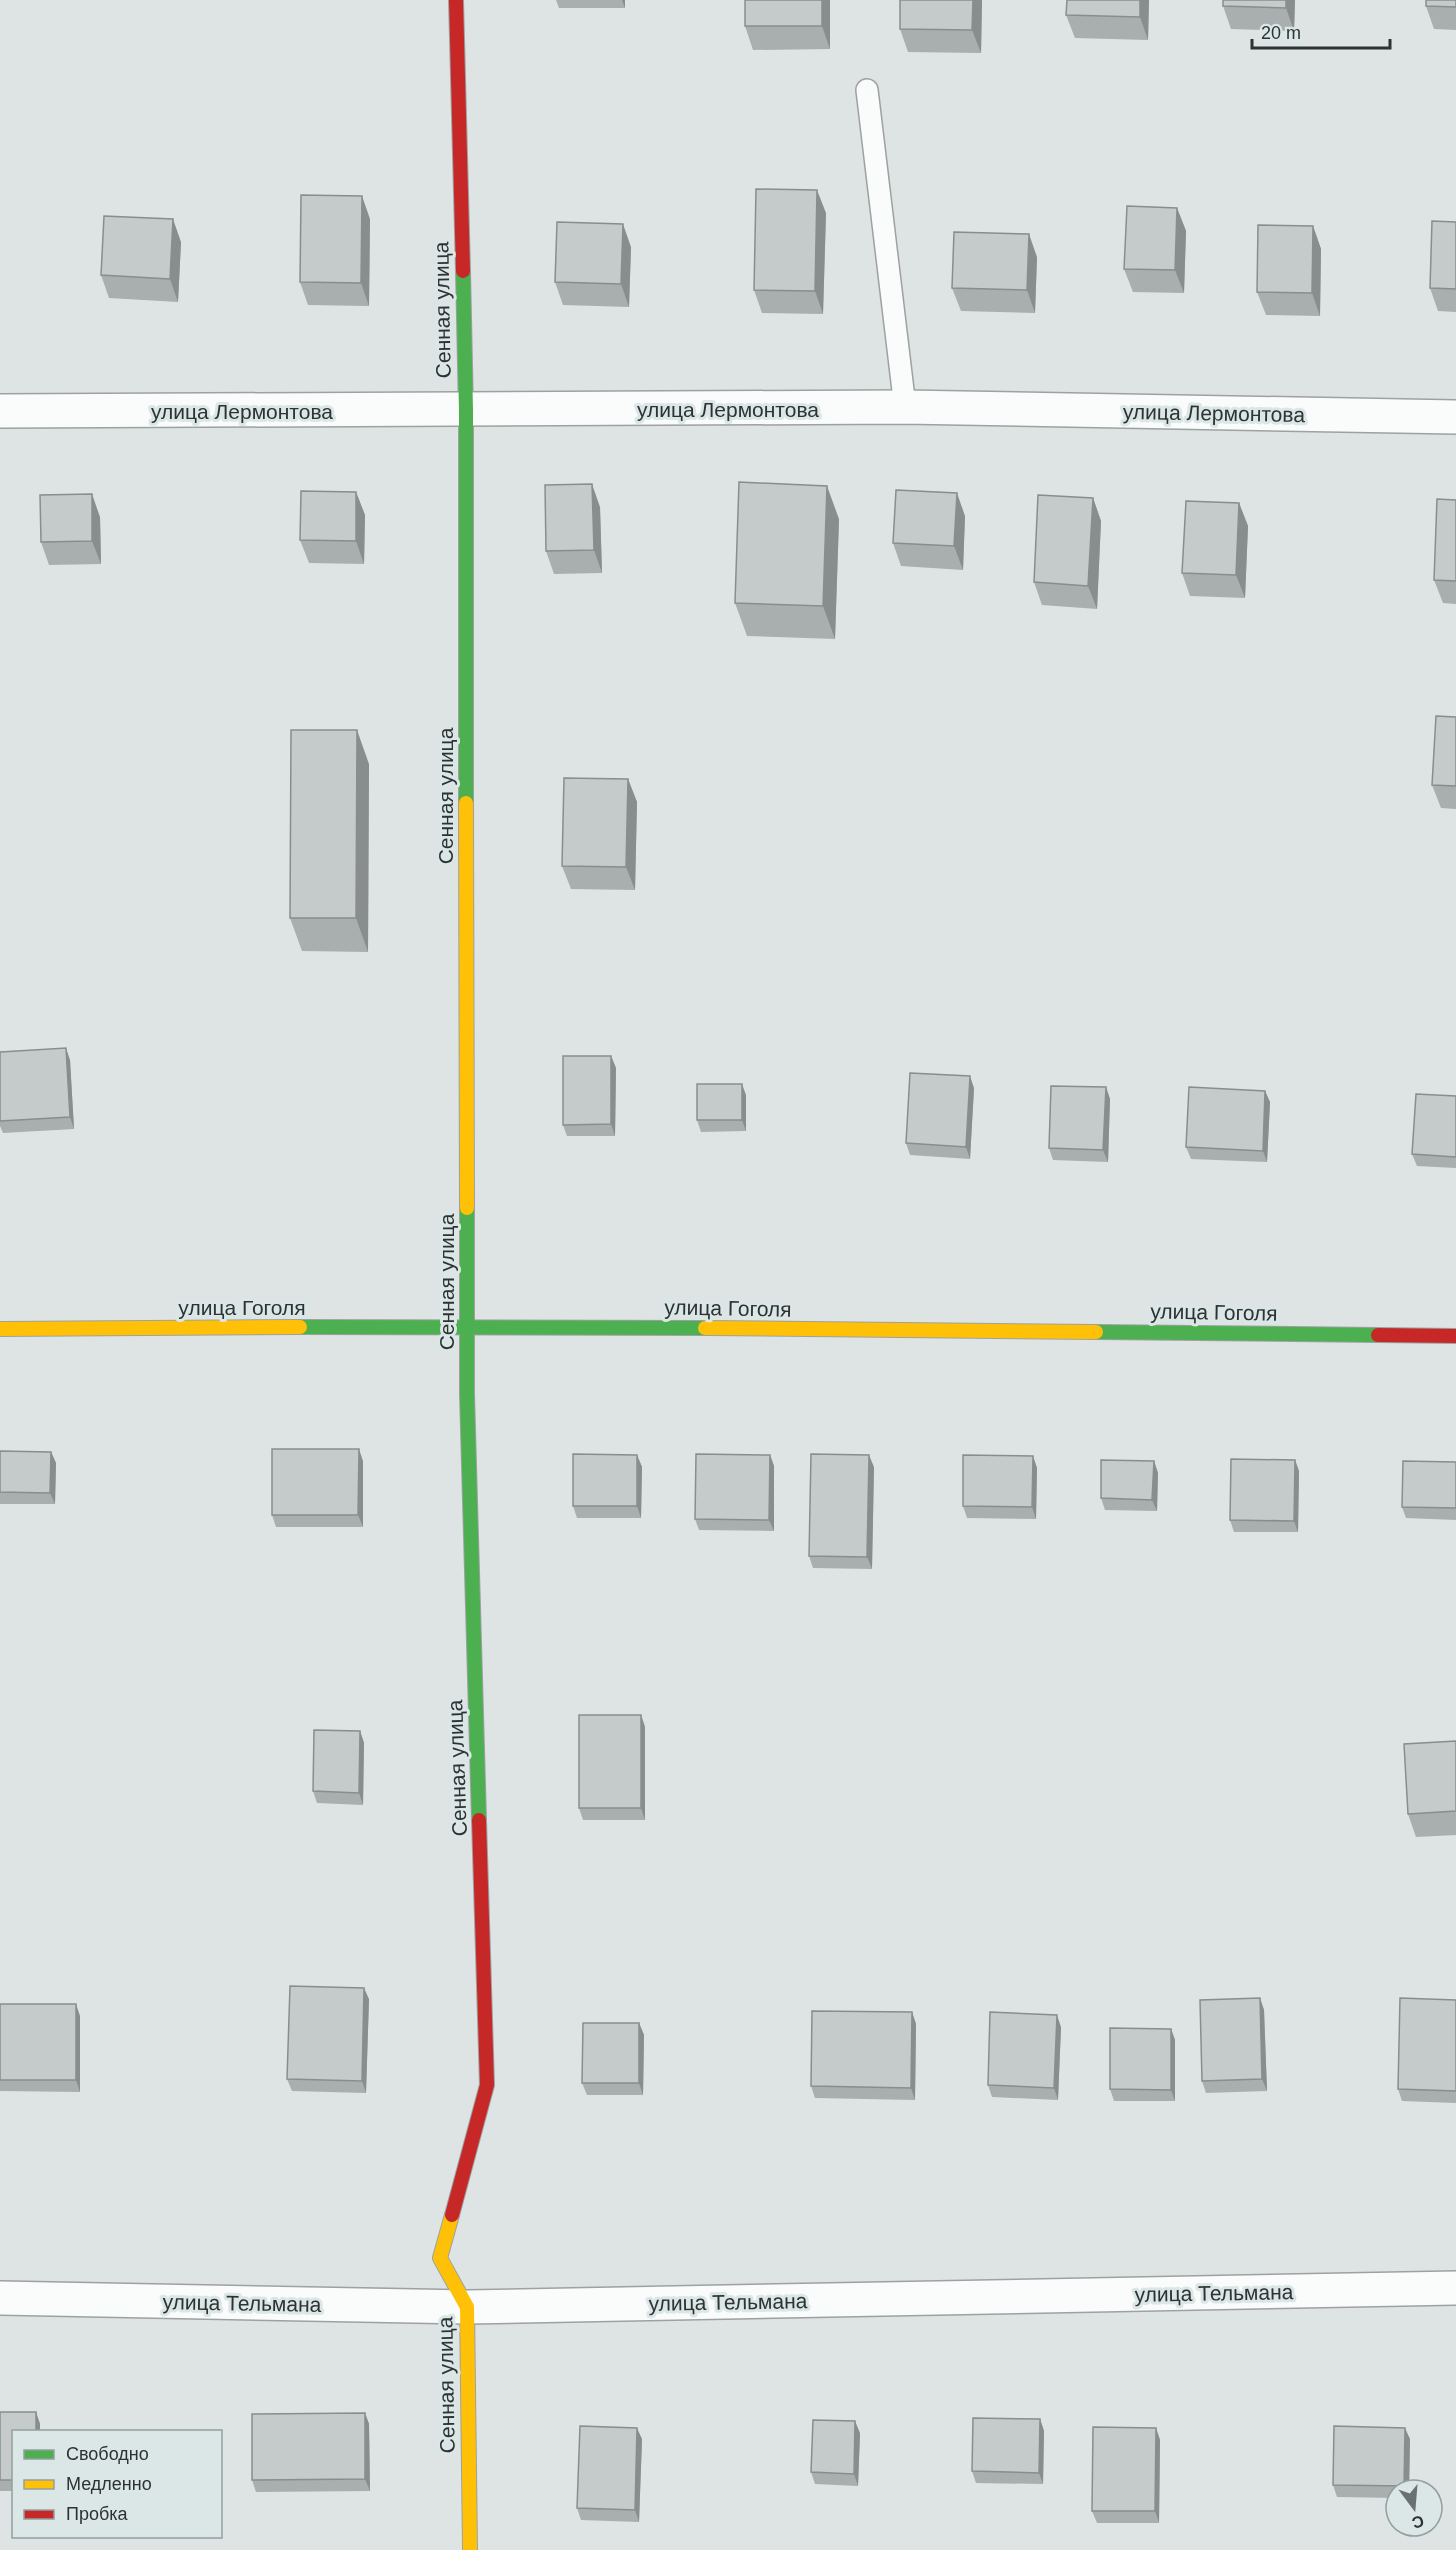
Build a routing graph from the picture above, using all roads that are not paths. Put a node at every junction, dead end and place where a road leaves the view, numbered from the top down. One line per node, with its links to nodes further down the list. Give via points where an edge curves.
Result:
1 (456, 0): 5 (street, Сенная улица)
2 (867, 90): 3 (lane)
3 (905, 407): 5 (street, улица Лермонтова); 6 (street, улица Лермонтова)
4 (0, 411): 5 (street, улица Лермонтова)
5 (466, 411): 7 (street, Сенная улица)
6 (1456, 417)
7 (467, 1326): 8 (street, улица Гоголя); 9 (street, улица Гоголя); 12 (street, Сенная улица, via 487,2085 440,2258)
8 (0, 1329)
9 (1456, 1336)
10 (1456, 2288): 12 (street, улица Тельмана)
11 (0, 2298): 12 (street, улица Тельмана)
12 (467, 2307): 13 (street, Сенная улица)
13 (470, 2550)

